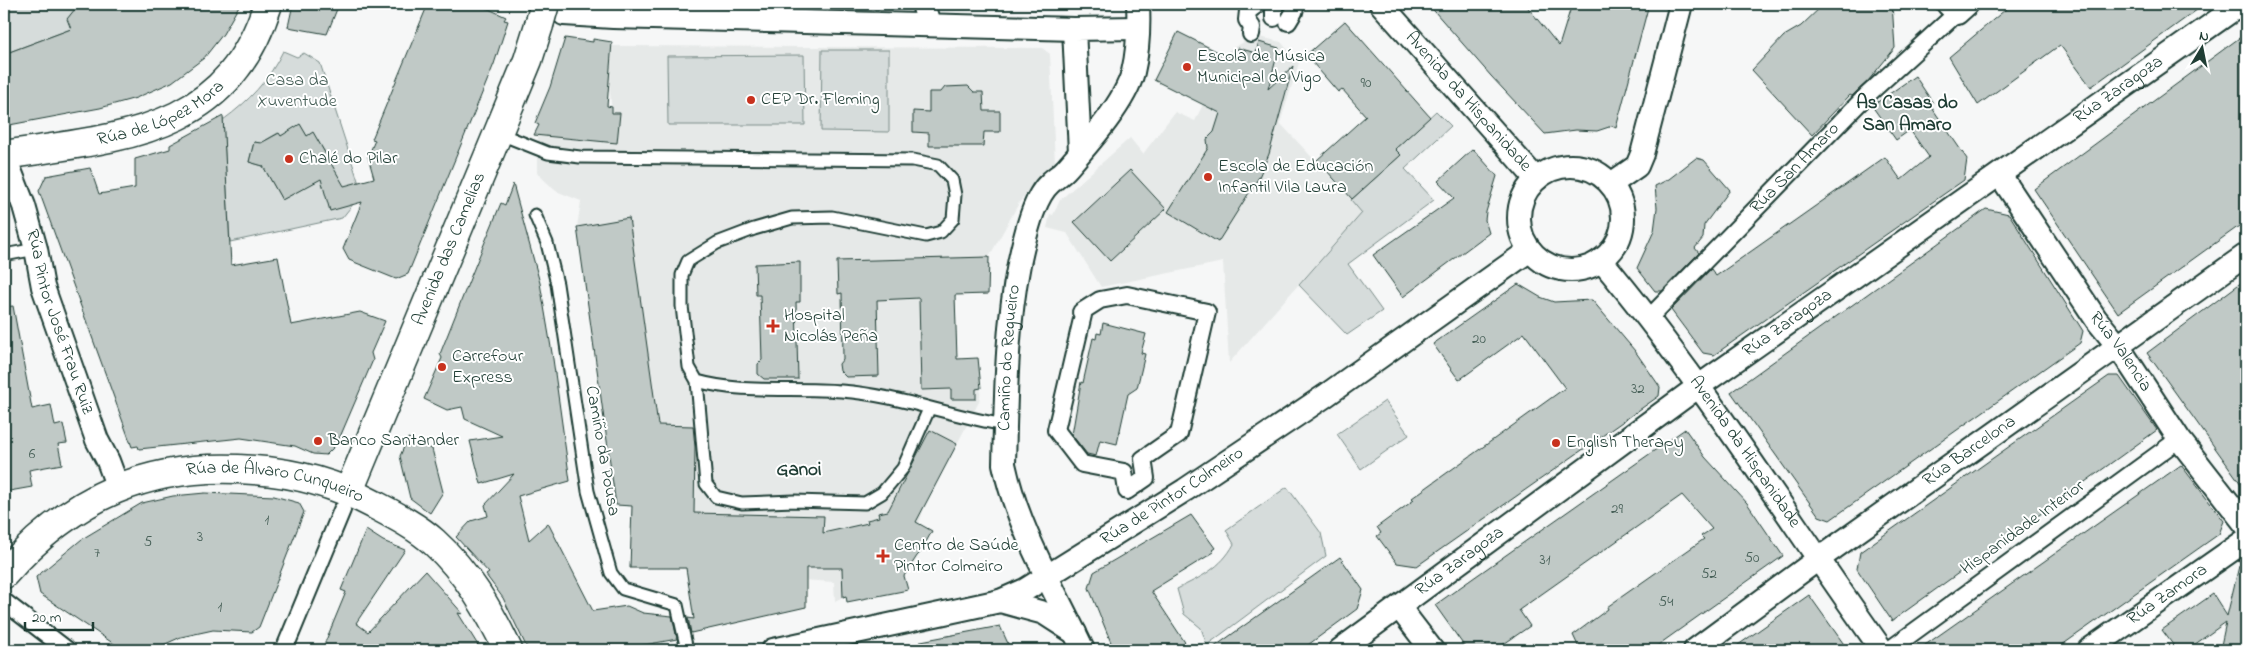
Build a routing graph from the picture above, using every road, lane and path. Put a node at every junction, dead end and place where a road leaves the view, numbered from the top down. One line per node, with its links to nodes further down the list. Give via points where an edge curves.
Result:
1 (268, 4): 17 (main road, Rúa de López Mora, via 252,46 230,77 173,120 138,132)
2 (1138, 4): 12 (street, Camiño do Regueiro)
3 (1258, 4): 14 (street, via 1248,11)
4 (1296, 4): 9 (street, via 1294,12)
5 (1381, 4): 19 (street, Avenida da Hispanidade)
6 (1681, 4): 20 (street, via 1642,154 1637,166)
7 (2241, 4): 18 (street, Rúa Zaragoza)
8 (1957, 7): 28 (street, Rúa San Amaro)
9 (1276, 10)
10 (549, 14): 11 (street, via 613,17); 15 (main road, Avenida das Camelias)
11 (926, 14): 13 (street)
12 (1137, 28): 13 (street); 16 (street, Camiño do Regueiro, via 1133,73 1110,115)
13 (1074, 29): 16 (street)
14 (1251, 34)
15 (498, 133): 30 (lane, via 548,153 580,157 913,160 938,165 952,180 955,195 953,218 941,232 926,236 832,217 792,218 717,243 688,261 682,275 682,306 689,367); 36 (main road, Avenida das Camelias)
16 (1080, 152): 33 (street, Camiño do Regueiro, via 1042,192 1023,246 1008,337)
17 (4, 155): 22 (street, Rúa Pintor José Frau Ruiz)
18 (2000, 175): 29 (street, Rúa Valencia, via 2096,319); 31 (street, Rúa Zaragoza)
19 (1536, 179): 20 (street, via 1547,171 1574,166 1588,169); 23 (street, via 1523,198 1519,221 1522,236)
20 (1611, 184): 26 (street, via 1620,199 1621,233)
21 (536, 215): 49 (lane, Camiño da Pousa, via 557,284 588,490 611,572 623,589 677,605)
22 (36, 249): 24 (lane); 35 (street, Rúa Pintor José Frau Ruiz, via 43,287 97,440)
23 (1530, 250): 26 (street, via 1541,261 1556,268 1571,270); 41 (street, Rúa de Pintor Colmeiro, via 1317,401 1185,490)
24 (4, 254)
25 (2246, 255): 29 (street, Rúa Barcelona)
26 (1601, 260): 28 (street, Avenida da Hispanidade)
27 (1100, 300): 27 (street, via 1127,295 1207,312 1179,434 1144,459 1146,478 1127,491 1124,472 1082,464 1056,430 1083,315 1081,312)
28 (1649, 318): 31 (street, Avenida da Hispanidade)
29 (2118, 346): 34 (street, Rúa Valencia); 39 (street, Rúa Barcelona)
30 (696, 381): 32 (lane, via 720,388 878,395); 32 (lane, via 706,484 716,497 742,503 865,503 882,493 903,468)
31 (1699, 386): 39 (street, Avenida da Hispanidade); 44 (street, Rúa Zaragoza)
32 (929, 409): 33 (lane)
33 (1006, 425): 41 (street, Camiño do Regueiro, via 1004,464 1007,479)
34 (2180, 439): 37 (street, Rúa Valencia); 55 (street, Hispanidade Interior)
35 (118, 488): 36 (main road, Rúa de Álvaro Cunqueiro, via 160,473 194,468 231,468 301,476); 40 (main road, Rúa de Álvaro Cunqueiro, via 58,522 32,543)
36 (346, 500): 47 (street, Avenida das Camelias); 48 (main road, Rúa de Álvaro Cunqueiro, via 391,513 434,542 480,596)
37 (2246, 525)
38 (2246, 540): 56 (street, Rúa Zamora)
39 (1817, 560): 53 (street, Rúa Barcelona); 54 (street, Avenida da Hispanidade)
40 (4, 574)
41 (1047, 576): 42 (street, Rúa de Pintor Colmeiro); 45 (street, Camiño do Regueiro)
42 (1000, 601): 45 (street, via 1044,613); 50 (street, Rúa de Pintor Colmeiro)
43 (6, 603): 46 (street)
44 (1399, 607): 51 (street, Rúa Zaragoza); 52 (street)
45 (1079, 641)
46 (68, 650)
47 (284, 650)
48 (508, 650)
49 (687, 650)
50 (773, 650)
51 (1340, 650)
52 (1432, 650)
53 (1695, 650)
54 (1882, 650)
55 (1889, 650)
56 (2089, 650)

